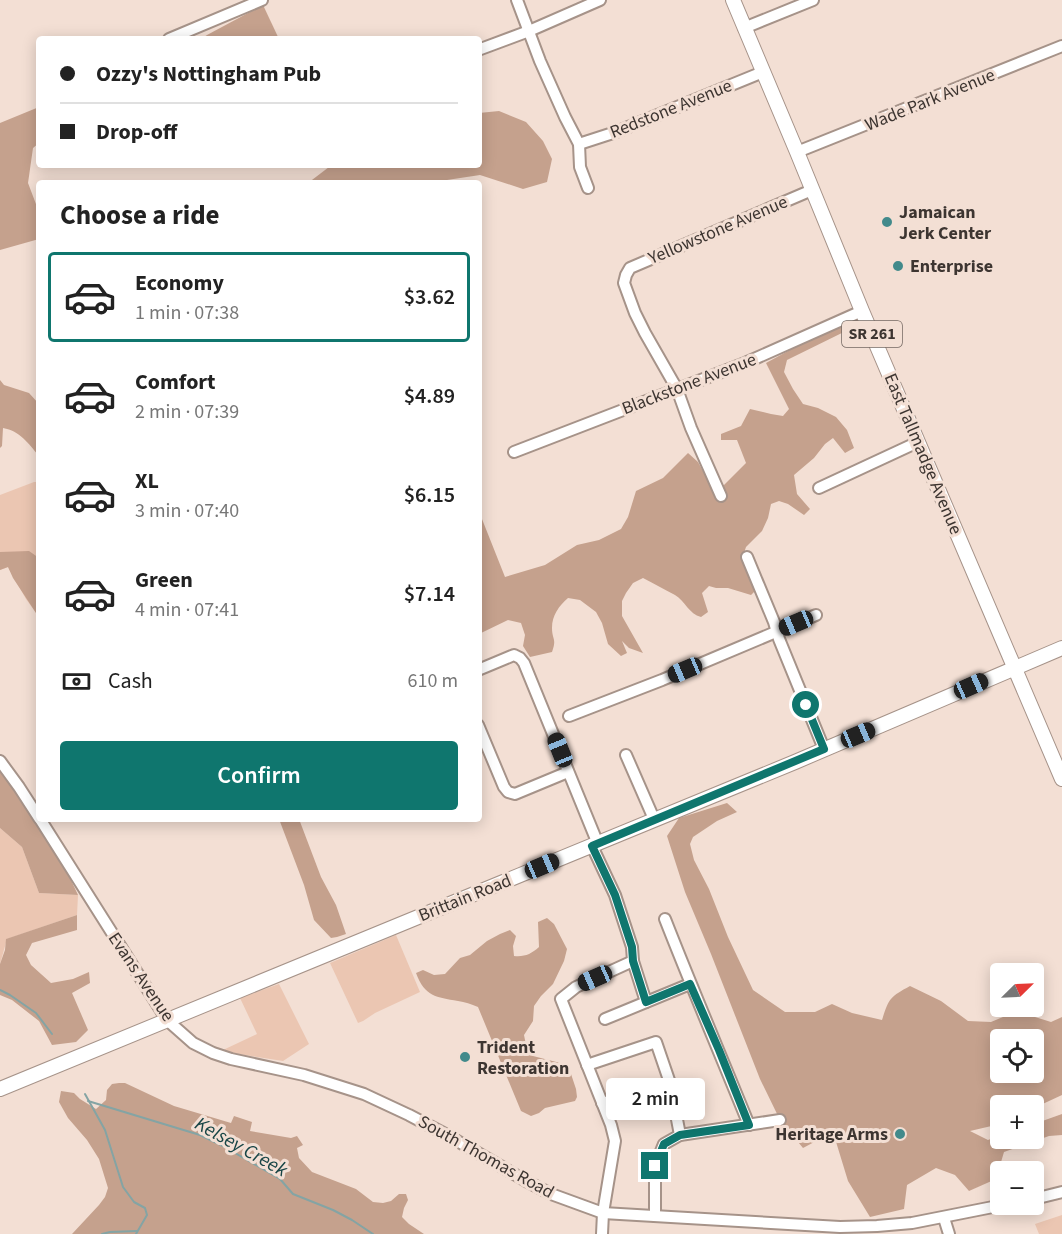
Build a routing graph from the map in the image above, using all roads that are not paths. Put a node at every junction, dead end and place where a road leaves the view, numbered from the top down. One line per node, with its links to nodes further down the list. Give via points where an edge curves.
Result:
1 (262, 0): 8 (street)
2 (517, 0): 7 (street)
3 (600, 0): 7 (street)
4 (733, 0): 6 (main road, East Tallmadge Avenue / SR 261)
5 (813, 0): 6 (street)
6 (744, 28): 11 (main road, East Tallmadge Avenue / SR 261)
7 (529, 31): 10 (street); 12 (street)
8 (177, 36)
9 (1062, 46): 13 (street, Wade Park Avenue)
10 (482, 49)
11 (762, 72): 12 (street, Redstone Avenue); 13 (main road, East Tallmadge Avenue / SR 261)
12 (579, 144): 14 (street, via 580,167)
13 (797, 153): 15 (main road, East Tallmadge Avenue / SR 261)
14 (588, 188)
15 (812, 190): 16 (main road, East Tallmadge Avenue / SR 261); 17 (street, Yellowstone Avenue, via 630,268 624,283 635,313)
16 (862, 311): 17 (street, Blackstone Avenue); 18 (main road, East Tallmadge Avenue / SR 261)
17 (677, 389): 19 (street, Blackstone Avenue); 21 (street)
18 (918, 442): 20 (street); 26 (main road, East Tallmadge Avenue / SR 261)
19 (514, 452)
20 (819, 488)
21 (721, 496)
22 (747, 557): 24 (street)
23 (816, 615): 24 (street)
24 (776, 632): 28 (street); 30 (street)
25 (1062, 648): 26 (main road, Brittain Road)
26 (1014, 667): 30 (main road, Brittain Road); 34 (main road, East Tallmadge Avenue / SR 261)
27 (482, 668): 33 (street, via 514,656 520,658)
28 (569, 716)
29 (482, 735): 33 (street, via 508,792 515,794)
30 (824, 749): 36 (main road, Brittain Road)
31 (626, 755): 36 (street)
32 (0, 760): 35 (street, Evans Avenue)
33 (568, 772): 38 (street)
34 (1061, 776)
35 (36, 813)
36 (654, 819): 38 (main road, Brittain Road)
37 (42, 822): 44 (street, Evans Avenue)
38 (595, 845): 40 (street, via 615,895); 44 (main road, Brittain Road)
39 (664, 919): 41 (street)
40 (633, 961): 42 (street); 45 (street, via 576,987 561,999)
41 (690, 984): 42 (street); 51 (street)
42 (646, 1002): 43 (street)
43 (605, 1019)
44 (167, 1020): 46 (street, Evans Avenue, via 213,1053); 48 (main road, Brittain Road)
45 (587, 1065): 47 (street, via 656,1042); 49 (street)
46 (291, 1072): 56 (street, South Thomas Road, via 346,1088 409,1114 551,1194)
47 (670, 1083): 49 (street); 52 (street)
48 (0, 1089)
49 (602, 1103): 56 (street, via 615,1141)
50 (780, 1120): 51 (street)
51 (749, 1125): 52 (street)
52 (680, 1135): 57 (street, via 664,1144 655,1166)
53 (1062, 1192): 54 (street)
54 (1044, 1196)
55 (990, 1208): 58 (street, South Thomas Road)
56 (603, 1213): 57 (street, South Thomas Road); 59 (street)
57 (655, 1216): 58 (street, South Thomas Road, via 840,1227)
58 (944, 1218): 60 (street)
59 (602, 1234)
60 (949, 1234)

